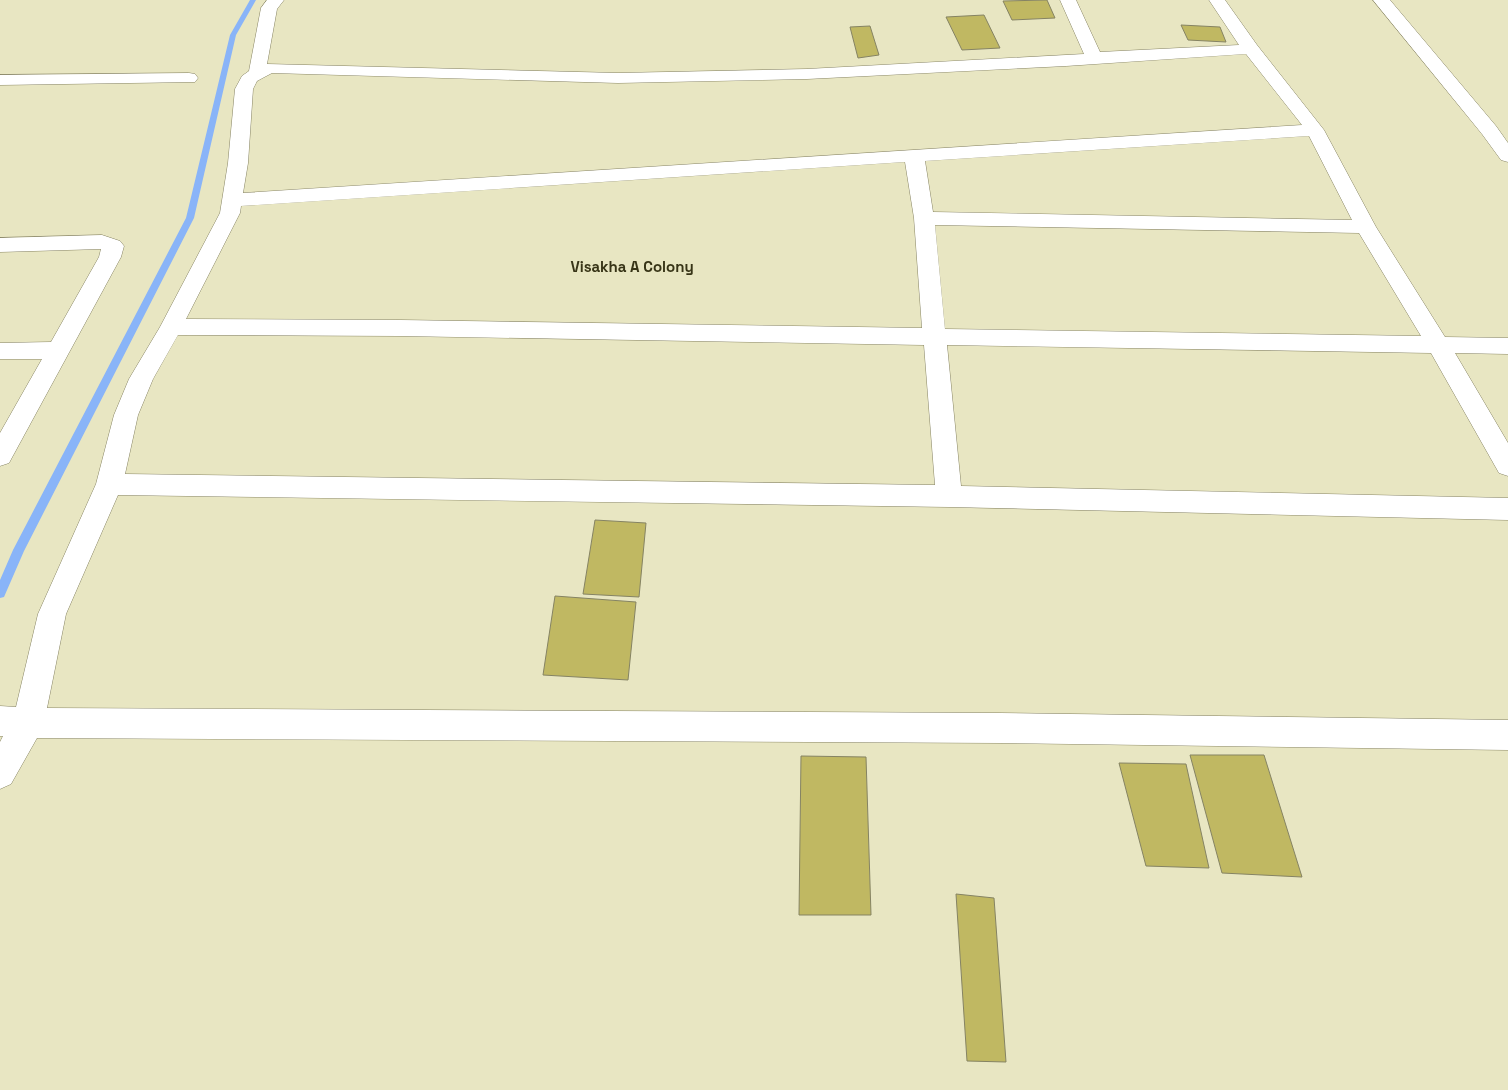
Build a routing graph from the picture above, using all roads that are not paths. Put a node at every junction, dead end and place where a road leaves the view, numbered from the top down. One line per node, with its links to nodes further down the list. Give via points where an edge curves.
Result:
1 (276, 0): 7 (street, via 269,8)
2 (1068, 0): 6 (street)
3 (1217, 0): 5 (street)
4 (1381, 0): 12 (street)
5 (1251, 49): 6 (street); 10 (street)
6 (1094, 58): 7 (street, via 807,74 618,78 272,68)
7 (257, 72): 13 (street, via 246,80 244,89)
8 (188, 78): 9 (street)
9 (0, 80)
10 (1315, 130): 11 (street); 15 (street)
11 (914, 156): 13 (street); 14 (street)
12 (1508, 156)
13 (232, 200): 17 (street, via 230,213)
14 (924, 218): 15 (street); 18 (street)
15 (1366, 228): 19 (street)
16 (0, 245): 21 (street, via 102,242 113,246)
17 (171, 327): 18 (street); 25 (street, via 141,379 126,415)
18 (936, 338): 19 (street); 26 (street)
19 (1438, 345): 20 (street); 24 (street)
20 (1508, 346)
21 (58, 350): 22 (street); 23 (street)
22 (0, 351)
23 (0, 456)
24 (1508, 466)
25 (109, 484): 26 (street); 28 (street, via 52,614)
26 (949, 496): 27 (street)
27 (1508, 509)
28 (14, 722): 29 (street, via 1000,728); 30 (street)
29 (1508, 735)
30 (0, 774)

